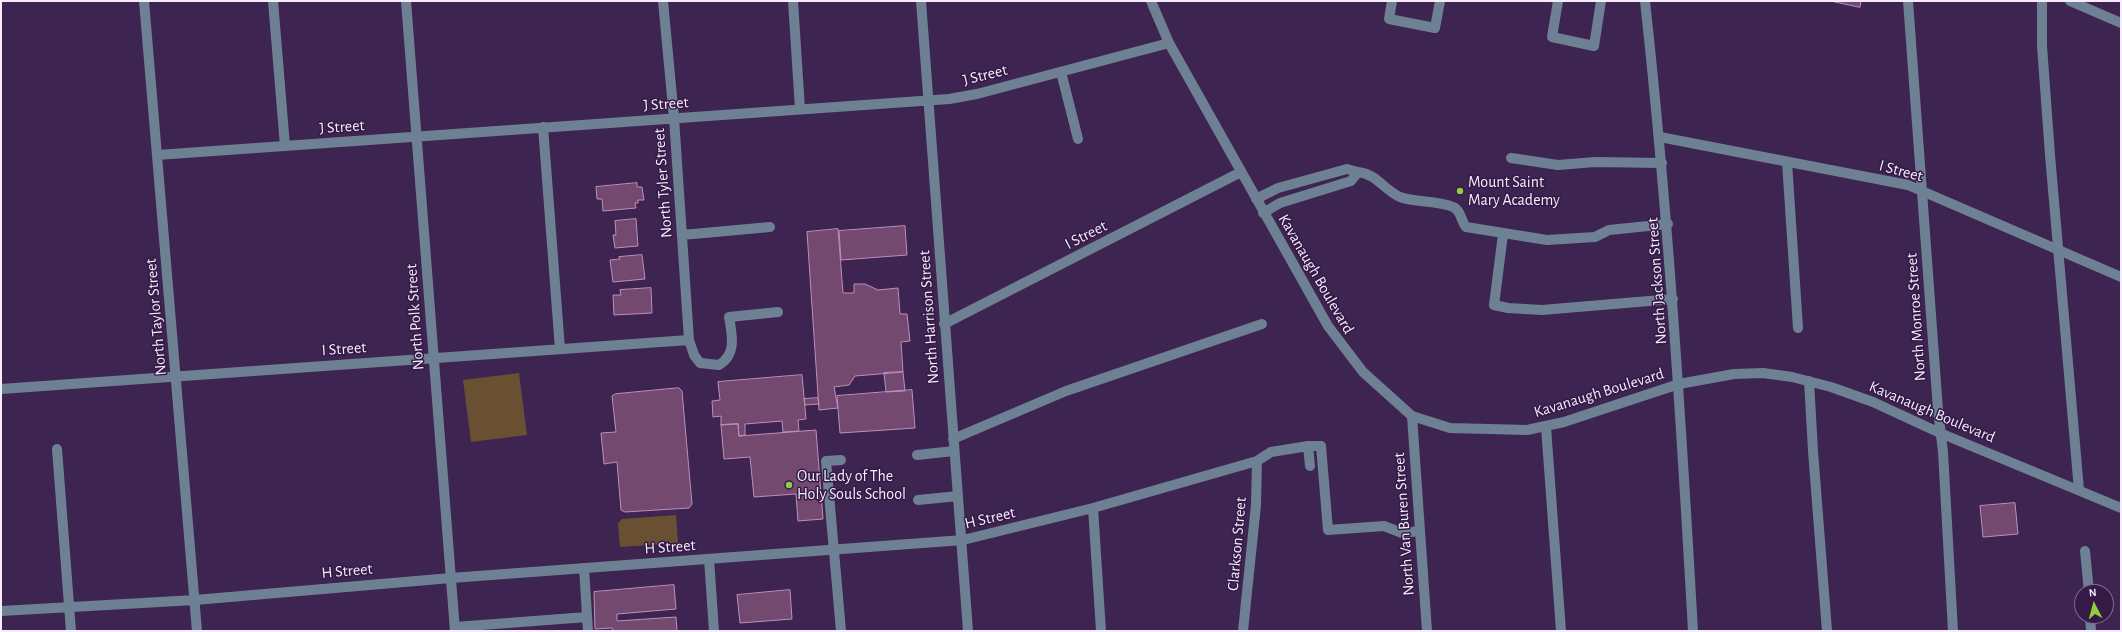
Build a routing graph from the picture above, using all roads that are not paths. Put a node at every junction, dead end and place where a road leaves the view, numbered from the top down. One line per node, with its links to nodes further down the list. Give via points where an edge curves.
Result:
1 (144, 1): 27 (street, North Taylor Street)
2 (273, 1): 26 (street)
3 (406, 1): 23 (street, North Polk Street)
4 (663, 1): 21 (street, North Tyler Street)
5 (793, 1): 20 (street)
6 (921, 1): 19 (street, North Harrison Street)
7 (1151, 1): 17 (street, Kavanaugh Boulevard)
8 (1392, 1): 9 (street, via 1389,19 1435,28)
9 (1440, 1)
10 (1558, 1): 11 (street, via 1552,37 1594,46)
11 (1601, 1)
12 (1645, 1): 24 (street, North Jackson Street)
13 (1908, 1): 33 (street, North Monroe Street)
14 (2042, 1): 40 (street, via 2042,46)
15 (2070, 1): 16 (street)
16 (2121, 23)
17 (1170, 43): 18 (street, J Street); 31 (street, Kavanaugh Boulevard)
18 (1061, 72): 19 (street, J Street, via 977,94 949,99); 25 (street)
19 (927, 99): 20 (street, J Street); 44 (street, North Harrison Street)
20 (800, 109): 21 (street, J Street)
21 (674, 118): 22 (street, J Street); 39 (street, North Tyler Street)
22 (543, 127): 23 (street, J Street); 48 (street)
23 (416, 136): 26 (street, J Street); 49 (street, North Polk Street)
24 (1660, 137): 29 (street, North Jackson Street); 30 (street, I Street)
25 (1078, 139)
26 (285, 146): 27 (street, J Street)
27 (157, 155): 50 (street, North Taylor Street)
28 (1512, 158): 29 (street, via 1558,166 1595,162)
29 (1662, 162): 36 (street, North Jackson Street)
30 (1787, 162): 33 (street, I Street, via 1908,186); 46 (street)
31 (1240, 172): 34 (street, Kavanaugh Boulevard); 44 (street, I Street)
32 (1358, 172): 34 (street, via 1347,169 1278,188); 35 (street, via 1351,181 1280,203); 38 (street, via 1374,176 1402,197 1453,207 1466,227)
33 (1923, 192): 40 (street, I Street); 56 (street, North Monroe Street)
34 (1256, 199): 35 (street, Kavanaugh Boulevard)
35 (1263, 213): 54 (street, Kavanaugh Boulevard, via 1303,285 1343,349 1363,372)
36 (1668, 224): 38 (street, via 1609,230 1595,237 1558,240 1537,240); 42 (street, North Jackson Street)
37 (770, 227): 39 (street)
38 (1503, 234): 42 (street, via 1494,305 1542,310)
39 (682, 235): 47 (street, North Tyler Street)
40 (2059, 250): 41 (street, I Street); 65 (street)
41 (2121, 277)
42 (1673, 299): 52 (street, North Jackson Street)
43 (778, 312): 47 (street, North Tyler Street, via 729,317 732,351 719,365 700,363 694,356)
44 (944, 324): 57 (street, North Harrison Street)
45 (1262, 324): 57 (street, via 1066,392)
46 (1798, 328)
47 (689, 340): 48 (street, I Street)
48 (560, 349): 49 (street, I Street)
49 (434, 358): 50 (street, I Street); 76 (street, North Polk Street)
50 (176, 376): 53 (street, I Street); 78 (street, North Taylor Street)
51 (1809, 381): 52 (street, Kavanaugh Boulevard, via 1792,376 1763,373 1734,374); 56 (street, Kavanaugh Boulevard, via 1873,402); 94 (street)
52 (1679, 384): 55 (street, Kavanaugh Boulevard); 93 (street, North Jackson Street)
53 (1, 389)
54 (1412, 416): 55 (street, Kavanaugh Boulevard, via 1450,428 1527,430); 70 (street, North Van Buren Street)
55 (1546, 427): 92 (street)
56 (1940, 433): 65 (street, Kavanaugh Boulevard); 95 (street, North Monroe Street)
57 (953, 439): 60 (street, North Harrison Street)
58 (1308, 446): 63 (street, H Street, via 1271,452); 64 (street); 70 (street, via 1320,446 1328,530 1384,526 1402,533)
59 (57, 449): 79 (street)
60 (954, 451): 61 (street); 66 (street, North Harrison Street)
61 (917, 454)
62 (841, 460): 72 (street, via 826,462)
63 (1257, 461): 68 (street, H Street); 90 (street, Clarkson Street, via 1256,505)
64 (1310, 466)
65 (2079, 490): 69 (street, Kavanaugh Boulevard)
66 (958, 496): 67 (street); 71 (street, North Harrison Street)
67 (918, 500)
68 (1094, 508): 71 (street, H Street); 89 (street)
69 (2121, 508)
70 (1419, 531): 91 (street, North Van Buren Street)
71 (963, 540): 72 (street, H Street); 88 (street, North Harrison Street)
72 (834, 550): 74 (street, H Street); 87 (street)
73 (2085, 551): 77 (street)
74 (709, 559): 75 (street, H Street); 86 (street)
75 (584, 568): 76 (street, H Street); 81 (street)
76 (451, 578): 78 (street, H Street); 82 (street, North Polk Street)
77 (2088, 584)
78 (195, 600): 79 (street, H Street); 84 (street, North Taylor Street)
79 (69, 607): 80 (street, H Street); 83 (street)
80 (1, 611)
81 (587, 617): 82 (street); 85 (street)
82 (455, 629)
83 (71, 631)
84 (197, 631)
85 (588, 631)
86 (714, 631)
87 (841, 631)
88 (968, 631)
89 (1101, 631)
90 (1243, 631)
91 (1427, 631)
92 (1562, 631)
93 (1693, 631)
94 (1827, 631)
95 (1953, 631)

